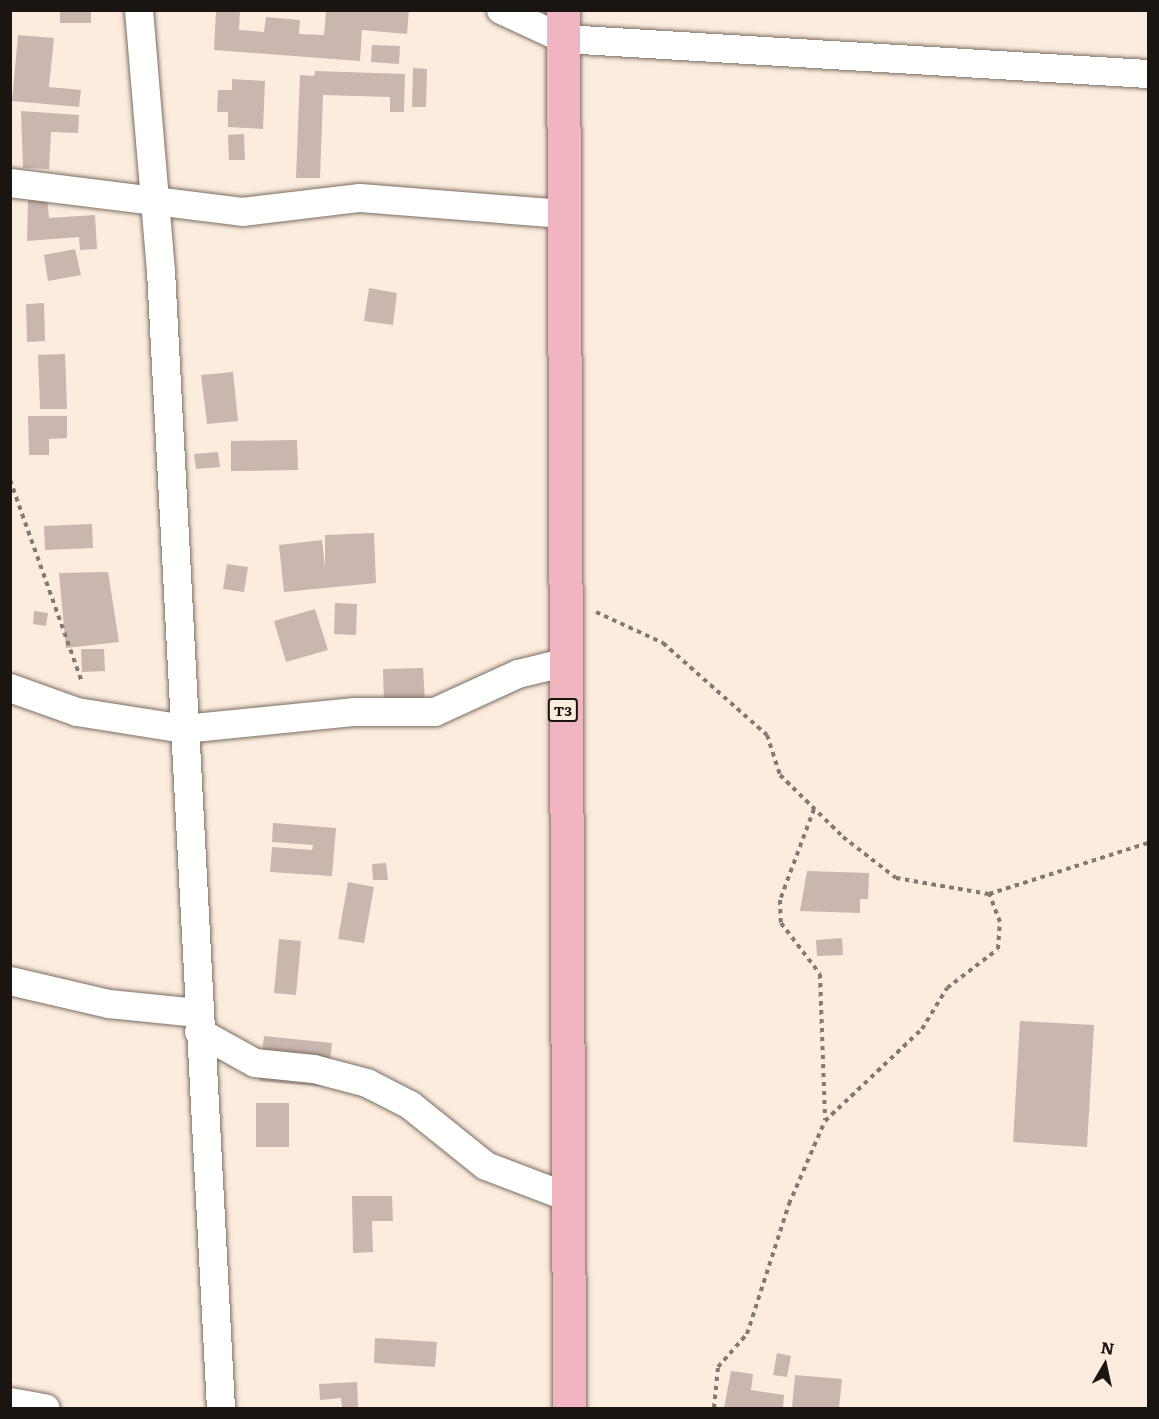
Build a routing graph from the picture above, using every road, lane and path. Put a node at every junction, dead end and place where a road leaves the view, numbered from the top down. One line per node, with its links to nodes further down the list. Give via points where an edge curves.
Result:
1 (139, 10): 6 (street)
2 (501, 10): 3 (street)
3 (563, 25): 4 (street); 7 (highway, T3)
4 (1149, 74)
5 (10, 183): 6 (street)
6 (151, 200): 7 (street, via 242,212 360,198); 13 (street, via 161,271)
7 (563, 214): 9 (highway, T3)
8 (10, 480): 12 (path, via 30,546 81,681)
9 (562, 600): 10 (highway, T3); 14 (path, via 663,643 767,735 780,775)
10 (563, 663): 13 (street, via 518,674 435,712 355,712); 20 (highway, T3)
11 (10, 688): 12 (street)
12 (100, 716): 13 (street)
13 (184, 729): 18 (street)
14 (814, 808): 16 (path, via 896,878); 19 (path, via 780,900 781,923 820,974)
15 (1149, 843): 16 (path)
16 (989, 894): 19 (path, via 1000,922 998,949 947,988 922,1029)
17 (10, 981): 18 (street)
18 (199, 1023): 20 (street, via 255,1063 314,1069 368,1083 410,1105 486,1166); 23 (street)
19 (825, 1121): 25 (path, via 789,1204 747,1334 718,1367)
20 (567, 1197): 24 (highway, T3)
21 (10, 1402): 22 (street)
22 (45, 1408)
23 (221, 1408)
24 (569, 1408)
25 (714, 1408)

